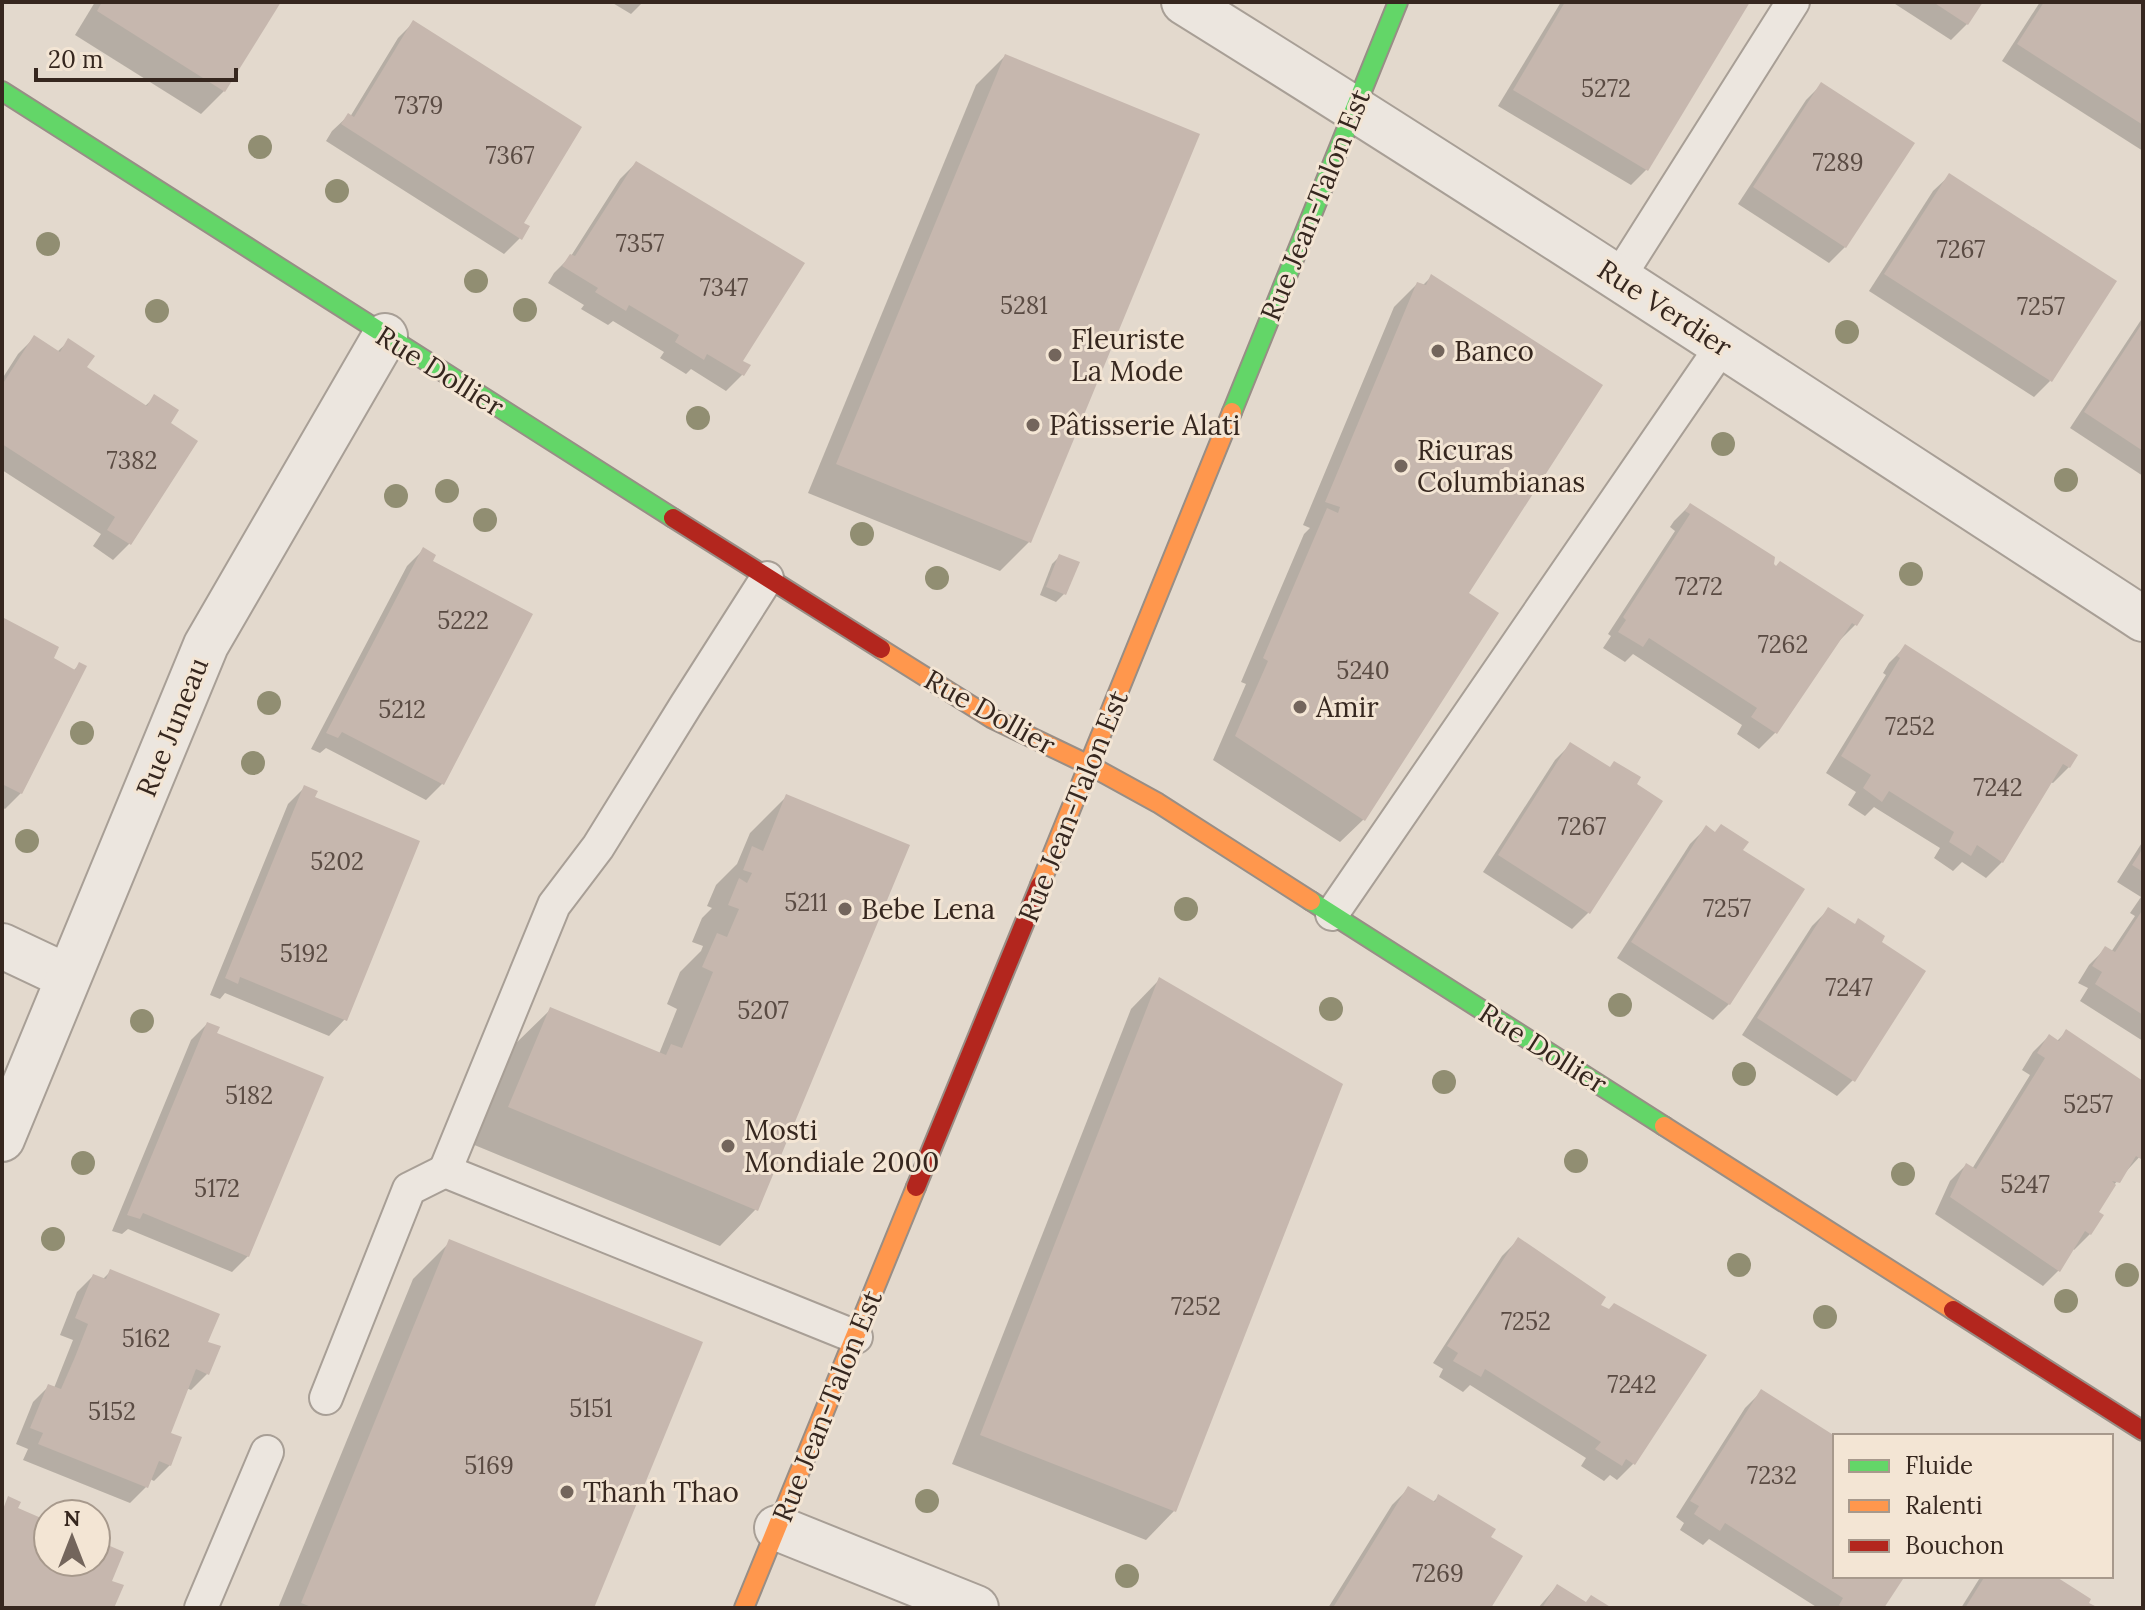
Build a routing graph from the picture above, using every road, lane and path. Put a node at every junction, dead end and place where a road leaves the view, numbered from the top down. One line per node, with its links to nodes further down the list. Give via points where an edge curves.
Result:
1 (1184, 2): 5 (street, Rue Verdier)
2 (1398, 2): 5 (street, Rue Jean-Talon Est)
3 (1793, 2): 6 (lane)
4 (2, 91): 7 (street, Rue Dollier)
5 (1354, 109): 6 (street, Rue Verdier); 11 (street, Rue Jean-Talon Est)
6 (1619, 277): 8 (street, Rue Verdier)
7 (385, 336): 9 (street, Rue Dollier); 14 (street, Rue Juneau, via 206,645)
8 (1722, 346): 10 (street, Rue Verdier); 12 (lane)
9 (767, 578): 11 (street, Rue Dollier, via 991,718); 16 (lane, via 598,847 554,905)
10 (2143, 619)
11 (1089, 765): 12 (street, Rue Dollier); 17 (street, Rue Jean-Talon Est)
12 (1332, 914): 19 (street, Rue Dollier)
13 (2, 946): 14 (street)
14 (68, 977): 15 (street, Rue Juneau)
15 (2, 1139)
16 (445, 1171): 17 (lane); 18 (lane, via 409,1189)
17 (856, 1337): 21 (street, Rue Jean-Talon Est)
18 (326, 1398)
19 (2140, 1421)
20 (267, 1452): 23 (lane)
21 (777, 1528): 22 (street); 24 (street, Rue Jean-Talon Est)
22 (958, 1605)
23 (201, 1608)
24 (744, 1608)

